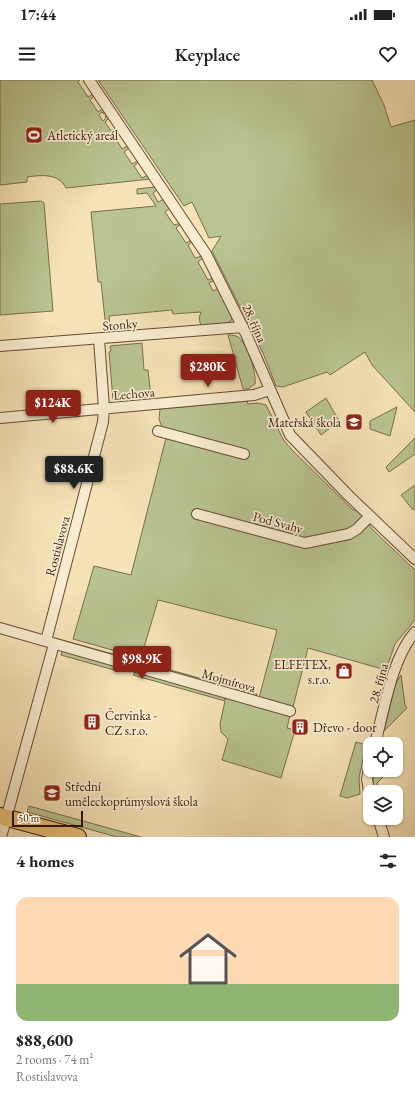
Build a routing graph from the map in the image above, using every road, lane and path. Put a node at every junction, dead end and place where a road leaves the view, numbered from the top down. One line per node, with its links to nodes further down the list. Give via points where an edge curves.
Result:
1 (88, 80): 2 (street, 28. října, via 206,254)
2 (243, 327): 3 (street, Stonky); 5 (street, 28. října)
3 (99, 339): 4 (street, Stonky); 6 (street, Rostislavova)
4 (0, 346)
5 (270, 390): 6 (street, Lechova, via 254,395); 11 (street, 28. října, via 293,439)
6 (104, 408): 7 (street, Lechova); 15 (street, Rostislavova, via 103,422)
7 (0, 418)
8 (158, 431): 9 (street)
9 (244, 454)
10 (197, 514): 11 (street, Pod Svahy, via 306,543 349,534)
11 (370, 516): 12 (street, 28. října)
12 (415, 559)
13 (0, 628): 15 (street, Mojmírova)
14 (415, 632): 17 (street, 28. října, via 398,660)
15 (50, 643): 16 (street, Mojmírova); 18 (street, Rostislavova)
16 (290, 711)
17 (377, 737)
18 (3, 817): 20 (street, Rostislavova); 21 (main road)
19 (380, 825): 22 (street)
20 (1, 837)
21 (78, 837)
22 (384, 837)

